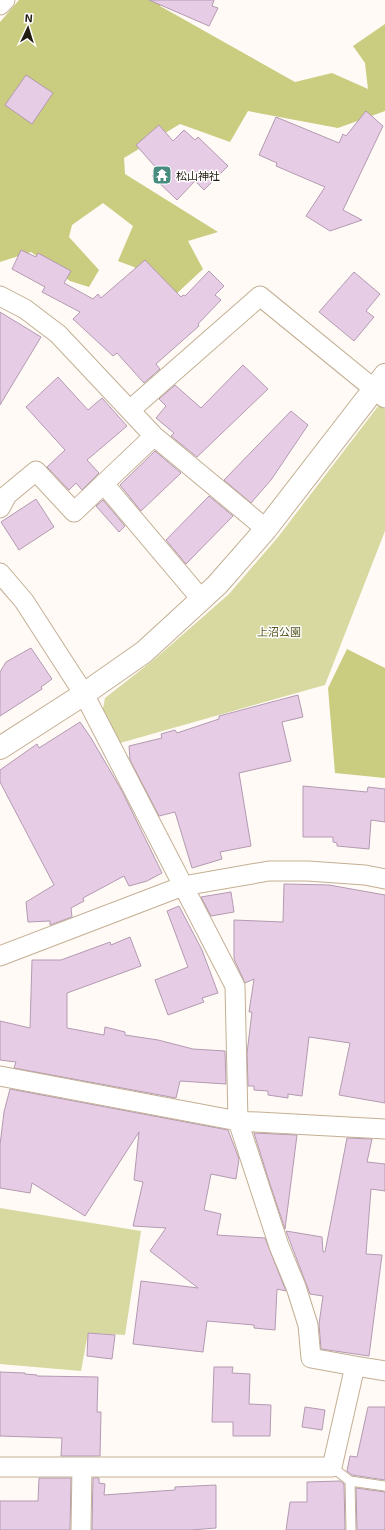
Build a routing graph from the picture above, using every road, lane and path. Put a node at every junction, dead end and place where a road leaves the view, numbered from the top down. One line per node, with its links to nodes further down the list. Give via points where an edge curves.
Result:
1 (5, 0): 2 (street)
2 (0, 5)
3 (0, 296): 5 (street, via 58,334)
4 (381, 387): 5 (street, via 260,296); 9 (street)
5 (130, 410): 6 (street)
6 (154, 436): 7 (street); 9 (street)
7 (104, 484): 8 (street, via 74,512 36,470); 11 (street)
8 (2, 498)
9 (266, 529): 11 (street)
10 (0, 573): 12 (street, via 24,601)
11 (202, 600): 12 (street, via 144,652)
12 (84, 694): 13 (street); 15 (street)
13 (0, 748)
14 (385, 879): 15 (street, via 308,871 269,871)
15 (183, 886): 16 (street); 18 (street, via 235,986)
16 (0, 956)
17 (0, 1077): 18 (street)
18 (238, 1121): 19 (street); 20 (street, via 279,1246 296,1287 308,1326 311,1358)
19 (385, 1129)
20 (355, 1366): 21 (street); 24 (street)
21 (385, 1371)
22 (0, 1467): 23 (street)
23 (82, 1467): 24 (street); 27 (street)
24 (332, 1467): 25 (lane)
25 (350, 1481): 26 (lane); 28 (lane)
26 (385, 1486)
27 (82, 1530)
28 (351, 1530)

